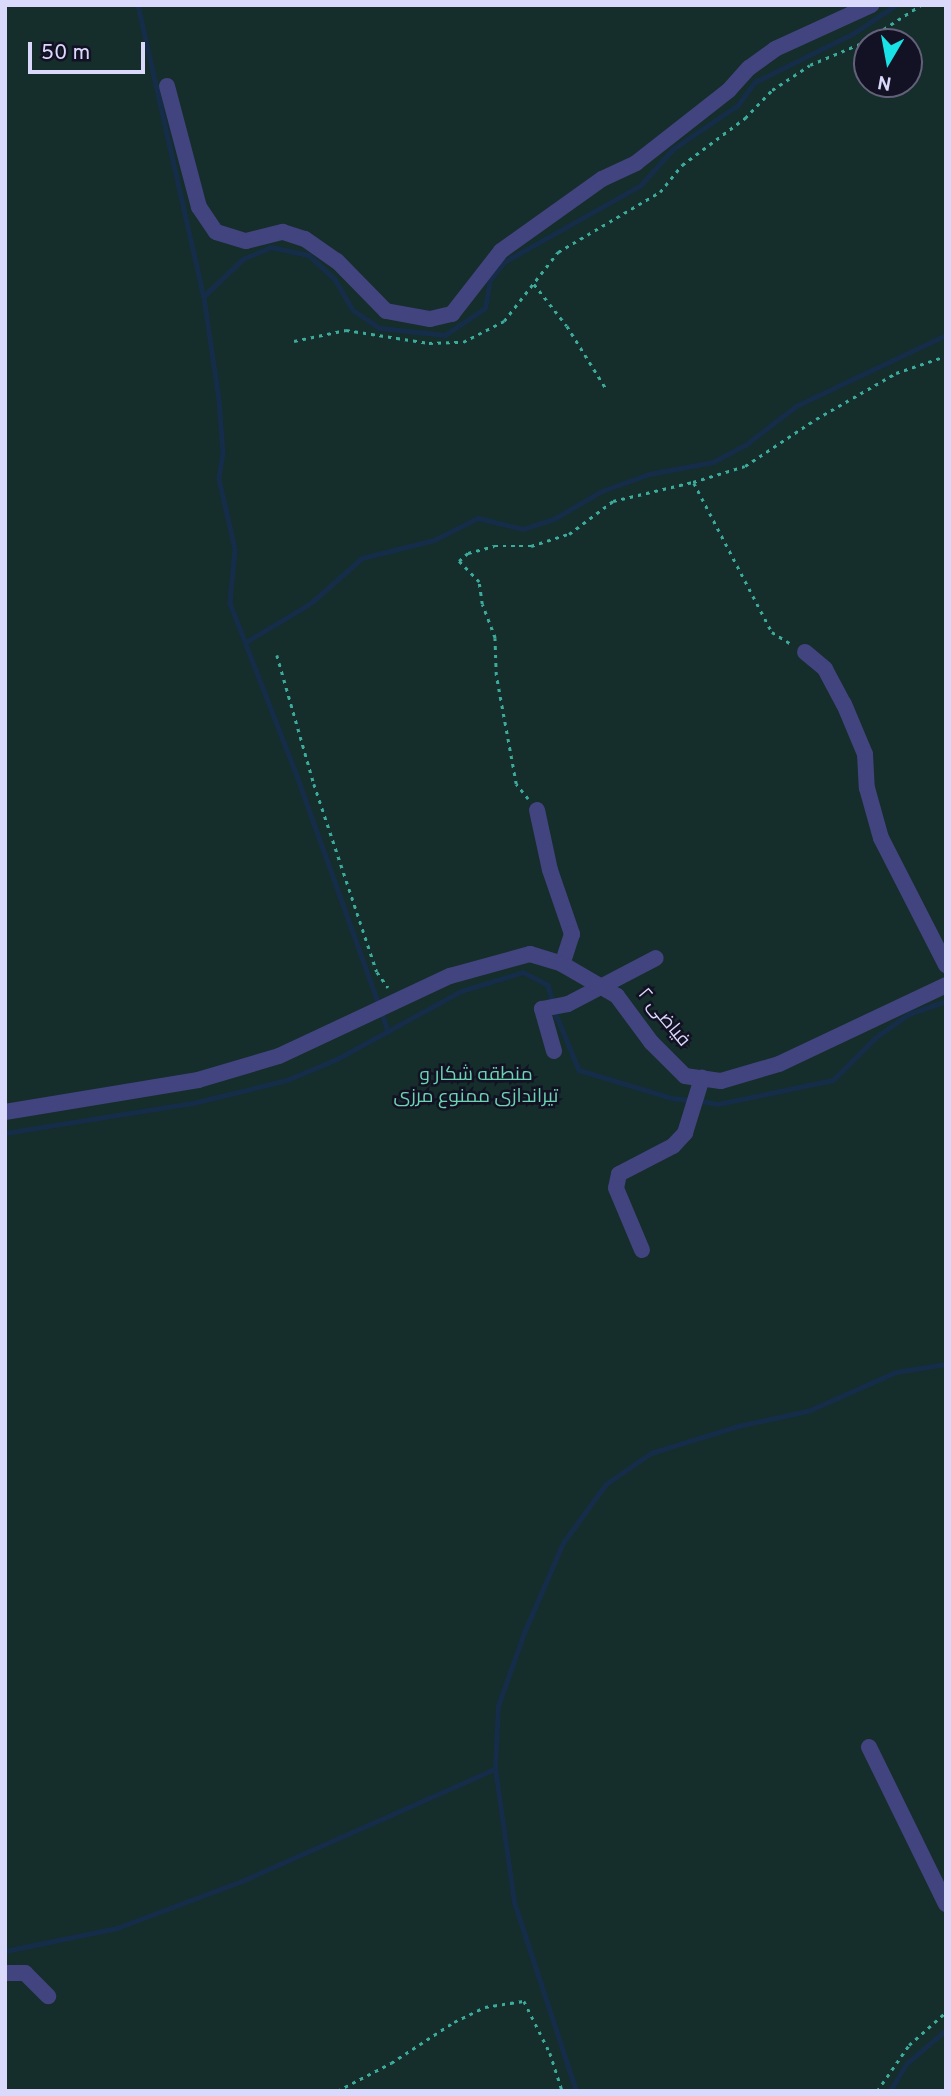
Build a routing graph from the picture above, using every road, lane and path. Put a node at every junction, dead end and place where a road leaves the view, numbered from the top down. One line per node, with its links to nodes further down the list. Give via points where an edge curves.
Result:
1 (871, 5): 3 (street, via 757,62 729,90 636,163 602,179 500,251 452,314 430,319 386,310 337,261 305,239 283,232 246,241 216,232 199,207)
2 (922, 5): 4 (path, via 772,90 745,118 681,165 660,192 558,252)
3 (167, 86)
4 (534, 284): 5 (path, via 503,321 463,342 429,343 346,330); 7 (path)
5 (294, 341)
6 (946, 356): 8 (path, via 897,373 745,466)
7 (607, 390)
8 (693, 482): 9 (path, via 772,632); 11 (path, via 613,502 569,534 531,546 494,546 468,553 459,561 479,582 495,638 496,675 516,784)
9 (805, 652): 14 (street, via 825,669 844,704 865,754 867,788 881,838)
10 (277, 654): 17 (path, via 314,784)
11 (537, 810): 13 (street, via 550,870 572,934)
12 (656, 958): 16 (street)
13 (562, 964): 16 (street, فیاضی ۲); 17 (street, فیاضی ۲, via 530,954 500,959)
14 (946, 965)
15 (946, 985): 19 (street, فیاضی ۲, via 779,1064 721,1081)
16 (600, 986): 18 (street, via 542,1009); 19 (street, فیاضی ۲, via 617,996 651,1042 685,1076)
17 (391, 1001): 20 (street, فیاضی ۲, via 279,1056 198,1080)
18 (554, 1051)
19 (702, 1078): 21 (street, via 685,1133 673,1146 619,1174 616,1188)
20 (5, 1112)
21 (642, 1250)
22 (869, 1747): 23 (street)
23 (946, 1903)
24 (5, 1973): 25 (street, via 25,1973)
25 (48, 1996)
26 (946, 2012): 29 (path, via 909,2045)
27 (337, 2091): 28 (path, via 485,2007 523,2001 550,2053)
28 (562, 2091)
29 (877, 2091)

